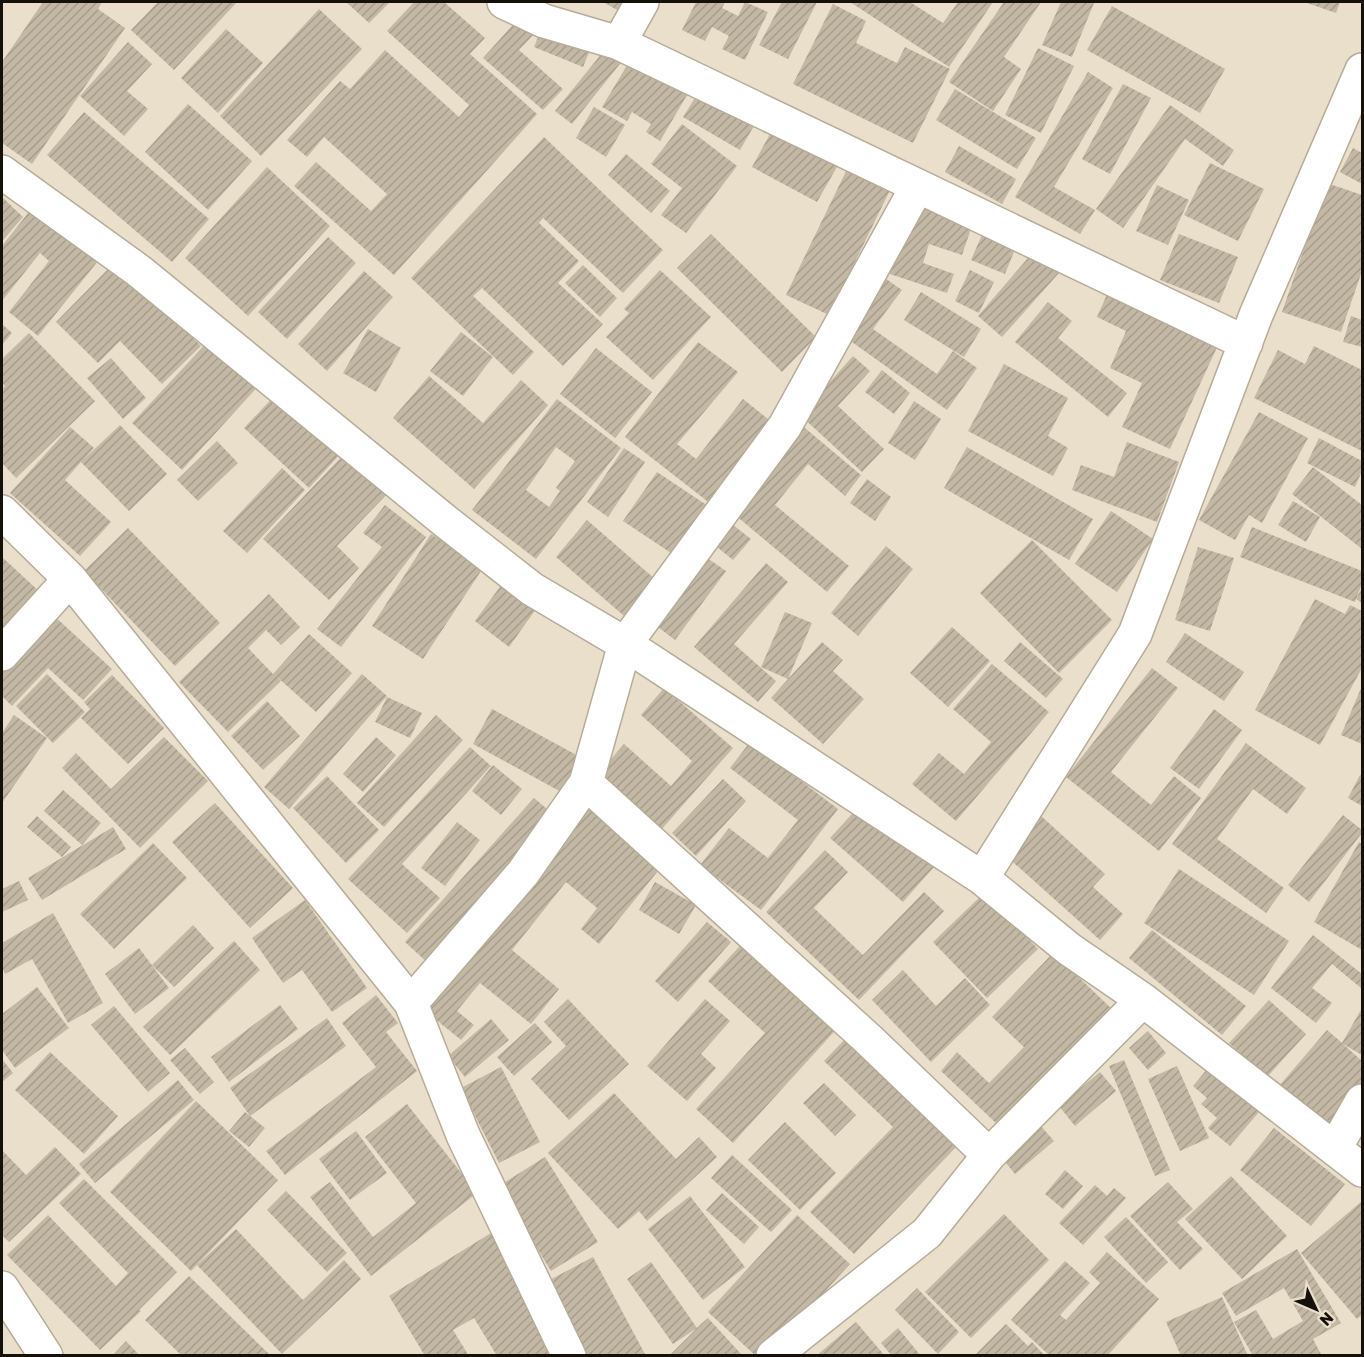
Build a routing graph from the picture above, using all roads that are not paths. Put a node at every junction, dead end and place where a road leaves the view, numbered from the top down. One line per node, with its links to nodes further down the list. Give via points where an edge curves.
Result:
1 (504, 2): 3 (street, via 543,21)
2 (642, 2): 3 (street)
3 (619, 44): 6 (street)
4 (1362, 70): 7 (street)
5 (2, 172): 10 (street, via 139,271 532,589)
6 (917, 187): 7 (street); 10 (street, via 785,426)
7 (1246, 343): 13 (street, via 1135,634)
8 (2, 513): 9 (street)
9 (70, 579): 11 (street); 15 (street)
10 (625, 644): 12 (street); 13 (street)
11 (2, 654)
12 (586, 783): 15 (street, via 523,873); 18 (street, via 868,1039)
13 (982, 878): 14 (street, via 1069,949)
14 (1143, 1000): 17 (street); 18 (street)
15 (411, 1003): 22 (street, via 463,1135)
16 (1362, 1101): 17 (street)
17 (1335, 1148): 19 (street)
18 (989, 1155): 23 (street, via 927,1233)
19 (1362, 1170)
20 (2, 1288): 21 (street)
21 (46, 1356)
22 (569, 1356)
23 (773, 1356)

